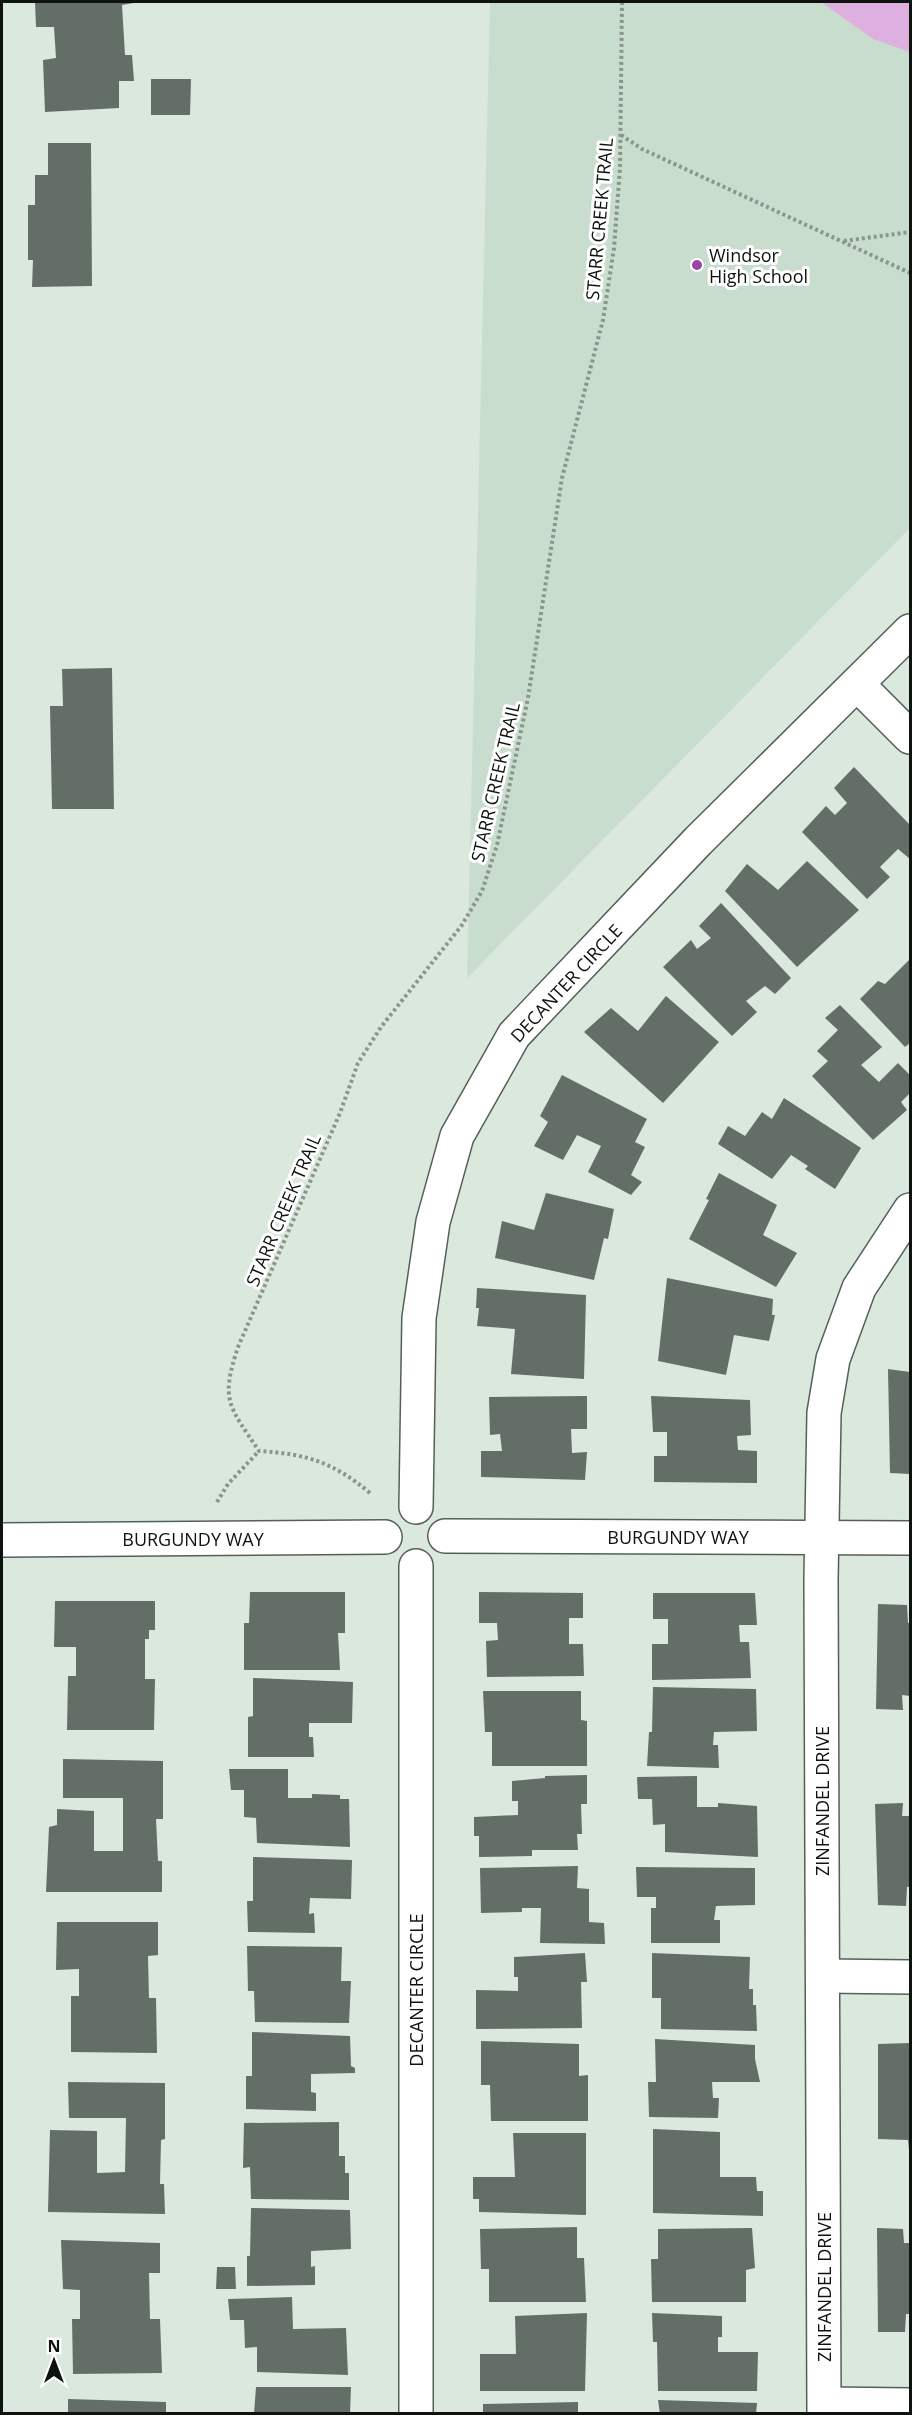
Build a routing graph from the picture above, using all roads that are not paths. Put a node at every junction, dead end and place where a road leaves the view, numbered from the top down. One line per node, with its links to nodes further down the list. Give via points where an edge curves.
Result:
1 (910, 631): 2 (street, DECANTER CIRCLE)
2 (858, 685): 3 (street); 5 (street, DECANTER CIRCLE, via 698,841 514,1035 457,1136 433,1222 419,1318)
3 (910, 737)
4 (910, 1210): 7 (street, ZINFANDEL DRIVE, via 860,1288 833,1359 824,1413)
5 (416, 1507): 6 (street, via 440,1519); 8 (street, via 394,1516)
6 (445, 1536): 7 (street, BURGUNDY WAY); 11 (street, via 440,1554 425,1565)
7 (821, 1537): 9 (street, BURGUNDY WAY); 12 (street, ZINFANDEL DRIVE)
8 (386, 1538): 10 (street, BURGUNDY WAY); 11 (street, via 398,1561)
9 (910, 1538)
10 (2, 1540)
11 (416, 1566): 16 (street, DECANTER CIRCLE)
12 (823, 1976): 13 (street); 15 (street, ZINFANDEL DRIVE)
13 (910, 1977)
14 (910, 2404): 15 (street)
15 (824, 2409)
16 (416, 2414)

